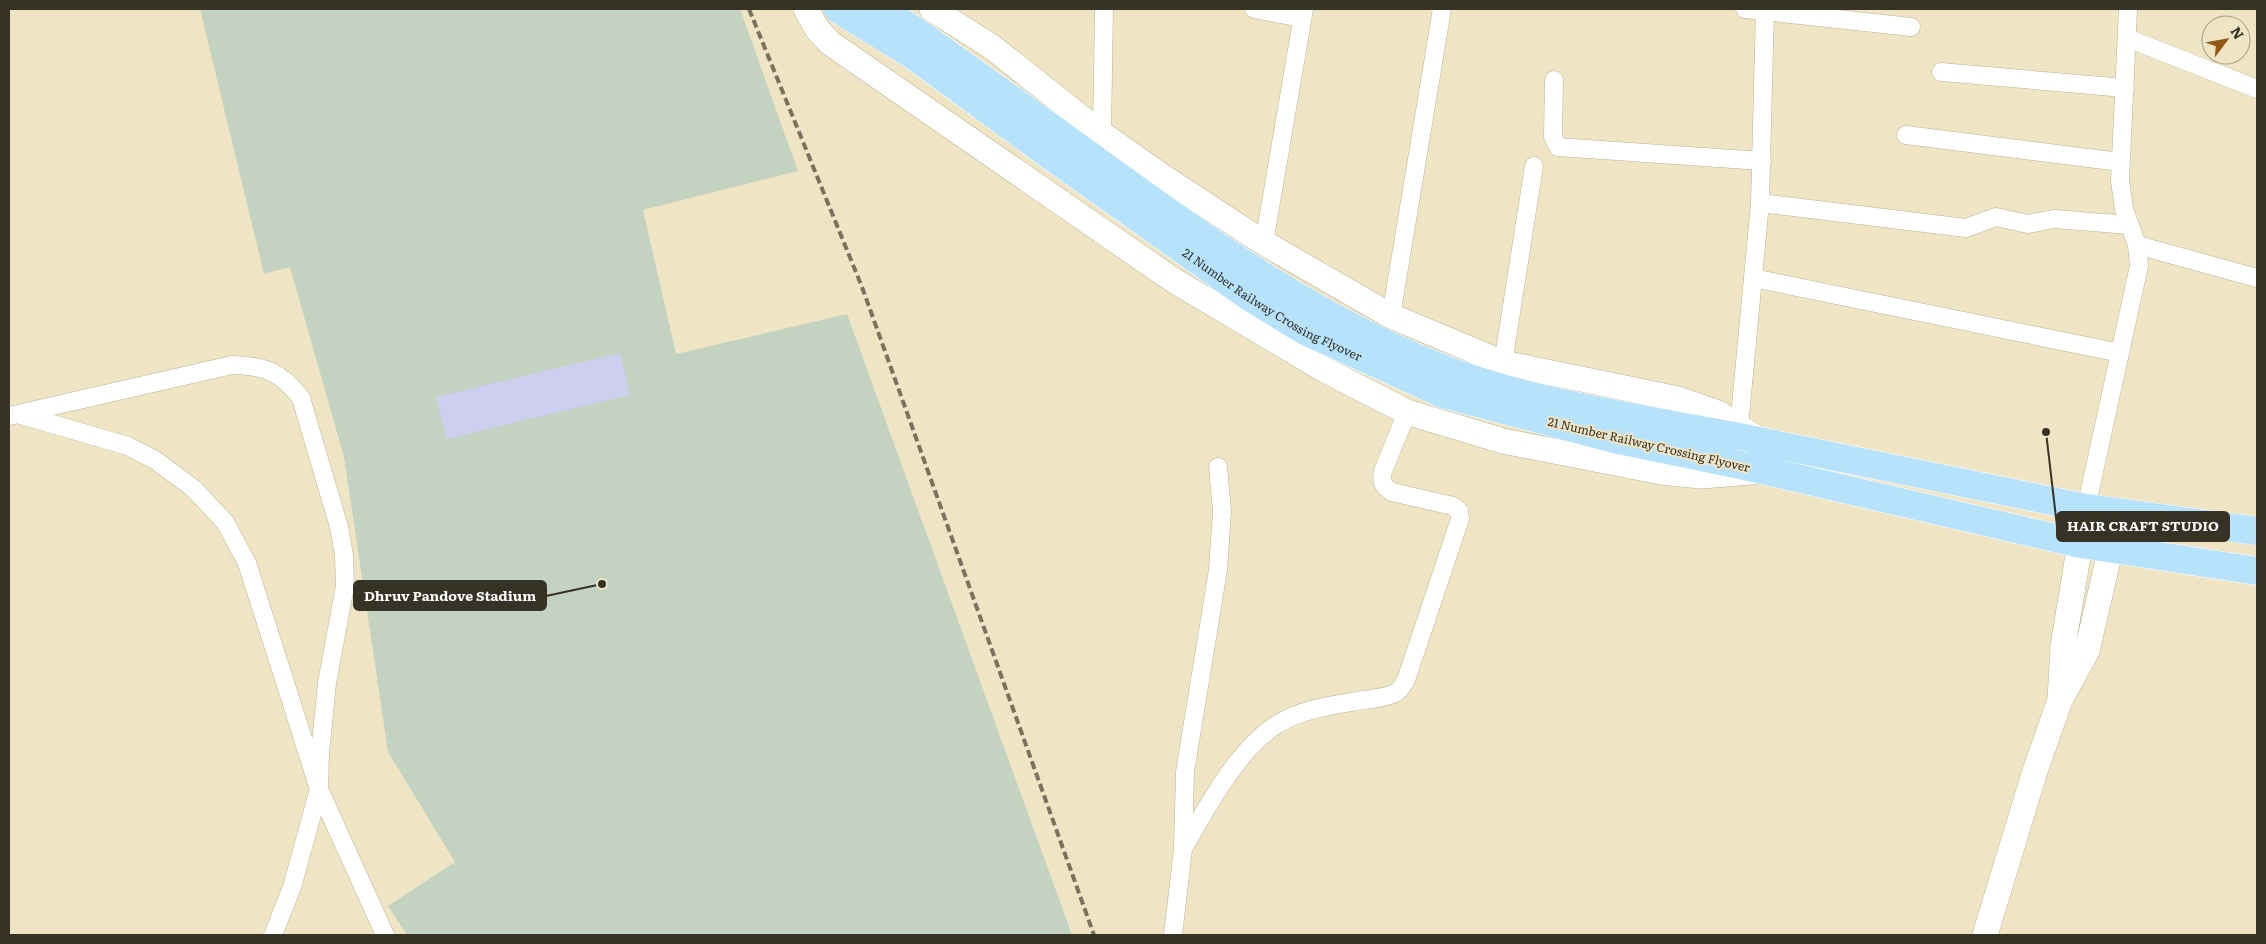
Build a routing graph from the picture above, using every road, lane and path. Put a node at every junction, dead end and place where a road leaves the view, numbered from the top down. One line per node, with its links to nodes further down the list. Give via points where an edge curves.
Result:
1 (806, 9): 32 (street, via 817,29 830,43 1325,370)
2 (838, 9): 36 (main road, 21 Number Railway Crossing Flyover, bridge, via 914,56 1248,296 1305,331 1442,394 1614,438)
3 (881, 9): 34 (main road, 21 Number Railway Crossing Flyover, bridge, via 1213,245 1375,340 1447,370 1513,391 1578,407)
4 (932, 9): 18 (street, via 992,48)
5 (1104, 9): 18 (street)
6 (1254, 9): 11 (street)
7 (1442, 9): 29 (street)
8 (1744, 9): 10 (street)
9 (2128, 9): 13 (street)
10 (1765, 10): 12 (street); 20 (street)
11 (1303, 13): 25 (street)
12 (1911, 27)
13 (2128, 38): 16 (street); 17 (street)
14 (1941, 72): 16 (street)
15 (1554, 80): 20 (street, via 1553,137 1558,147)
16 (2125, 88): 21 (street)
17 (2257, 89)
18 (1102, 134): 25 (street, via 1215,219)
19 (1906, 135): 21 (street)
20 (1762, 161): 23 (street)
21 (2120, 162): 24 (street, via 2121,193)
22 (1534, 166): 31 (street)
23 (1760, 203): 24 (street, via 1966,228 1996,217 2028,224 2054,219); 27 (street)
24 (2130, 225): 26 (street)
25 (1264, 243): 29 (street)
26 (2137, 245): 28 (street); 30 (street, via 2137,283)
27 (1753, 278): 30 (street); 34 (street)
28 (2257, 278)
29 (1391, 316): 31 (street)
30 (2120, 353): 37 (street)
31 (1504, 363): 34 (street, via 1678,399 1718,413)
32 (1407, 412): 36 (street, via 1503,441 1661,472 1701,476); 45 (street, via 1383,470 1381,480 1384,488 1453,506 1459,511 1460,519 1406,680 1399,691 1388,696 1322,707 1297,714 1275,726 1224,778)
33 (13, 415): 44 (street, via 128,446 155,460 193,488 225,522 247,563); 44 (street, via 232,365 252,365 273,371 289,383 301,398 330,492 344,555 345,586 327,683)
34 (1736, 432): 37 (main road, 21 Number Railway Crossing Flyover, via 1761,442)
35 (1218, 468): 45 (street, via 1222,511 1218,570 1186,772)
36 (1756, 469): 40 (main road, 21 Number Railway Crossing Flyover)
37 (2086, 508): 38 (main road, 21 Number Railway Crossing Flyover); 40 (street)
38 (2119, 513): 39 (main road, 21 Number Railway Crossing Flyover); 41 (street)
39 (2257, 531)
40 (2081, 544): 41 (main road, 21 Number Railway Crossing Flyover); 43 (street, via 2063,646)
41 (2110, 550): 42 (main road, 21 Number Railway Crossing Flyover); 43 (street, via 2087,651)
42 (2257, 571)
43 (2060, 700): 49 (street)
44 (320, 789): 46 (street, via 292,887); 47 (street)
45 (1183, 849): 48 (street)
46 (273, 935)
47 (385, 935)
48 (1173, 935)
49 (1985, 935)

